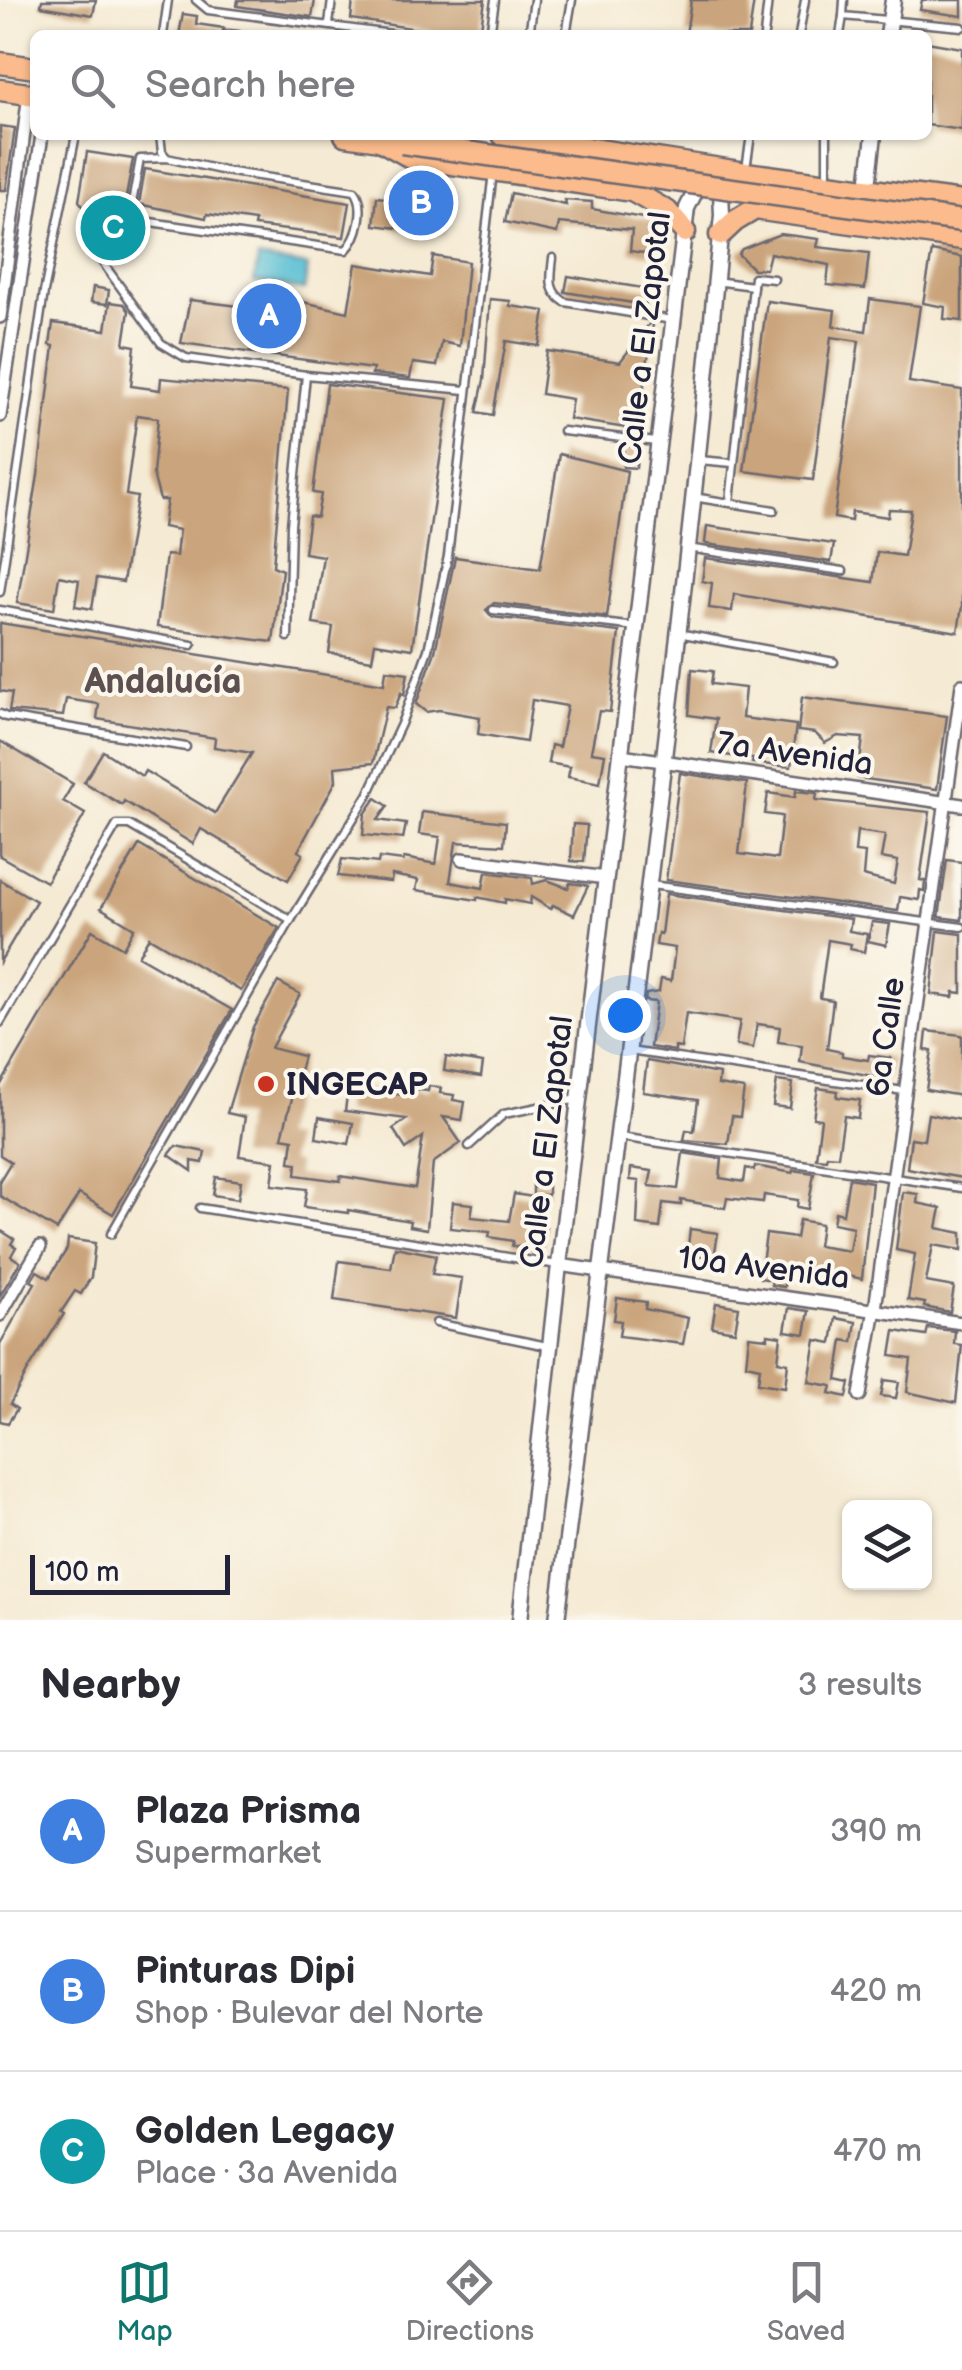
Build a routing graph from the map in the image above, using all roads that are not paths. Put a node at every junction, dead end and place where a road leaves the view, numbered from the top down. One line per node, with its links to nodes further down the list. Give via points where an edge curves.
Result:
1 (168, 0): 15 (lane)
2 (196, 0): 12 (lane, via 208,10)
3 (332, 0): 12 (lane)
4 (495, 0): 17 (lane)
5 (534, 0): 18 (lane)
6 (572, 0): 19 (lane)
7 (768, 0): 20 (lane)
8 (806, 0): 21 (lane)
9 (844, 0): 11 (lane)
10 (894, 0): 14 (street)
11 (843, 16): 14 (lane); 22 (lane)
12 (328, 24): 16 (lane)
13 (962, 27): 14 (lane)
14 (889, 28)
15 (164, 30)
16 (366, 30)
17 (491, 30)
18 (530, 30)
19 (567, 30)
20 (765, 30)
21 (800, 30)
22 (841, 30)
23 (0, 64): 24 (highway)
24 (30, 67)
25 (0, 90): 26 (highway)
26 (30, 94)
27 (30, 108): 58 (street)
28 (41, 140): 62 (street)
29 (75, 140): 72 (lane, via 44,292)
30 (161, 140): 38 (lane)
31 (380, 140): 42 (highway, via 412,158)
32 (384, 140): 49 (highway, bridge)
33 (535, 140): 39 (highway)
34 (579, 140): 41 (highway)
35 (750, 140): 41 (lane)
36 (827, 140): 43 (lane)
37 (873, 140): 44 (street)
38 (167, 158): 38 (lane, via 354,191 361,206 352,244 346,250 136,220 131,208 140,159)
39 (669, 160): 40 (highway); 46 (highway, via 681,176 679,189)
40 (710, 167): 41 (highway); 50 (street, Calle a El Zapotal, via 689,199); 51 (street, Calle a El Zapotal, via 723,205)
41 (746, 167): 43 (highway); 47 (highway); 48 (highway, via 734,198)
42 (494, 170): 46 (highway, via 632,190); 61 (lane)
43 (827, 172): 44 (highway)
44 (868, 178): 45 (highway)
45 (962, 193)
46 (653, 200): 50 (highway)
47 (962, 202)
48 (755, 210): 51 (highway); 52 (highway)
49 (962, 221)
50 (685, 232): 59 (street, Calle a El Zapotal)
51 (720, 235): 56 (street, Calle a El Zapotal)
52 (962, 239)
53 (94, 252): 60 (lane, via 172,352)
54 (554, 258): 59 (lane, via 550,286 565,302)
55 (774, 280): 57 (lane, via 754,277)
56 (715, 281): 57 (lane); 65 (street, Calle a El Zapotal)
57 (753, 286): 66 (lane)
58 (0, 317)
59 (674, 320): 64 (street, Calle a El Zapotal)
60 (306, 375): 61 (lane); 77 (lane)
61 (466, 390): 90 (lane, via 448,556 428,650 368,796)
62 (0, 416)
63 (563, 430): 64 (lane)
64 (659, 442): 75 (street, Calle a El Zapotal)
65 (696, 459): 66 (lane); 67 (street, Calle a El Zapotal)
66 (733, 463): 68 (lane)
67 (692, 497): 68 (lane); 70 (street, Calle a El Zapotal)
68 (730, 502): 69 (lane)
69 (774, 510)
70 (686, 548): 71 (lane); 76 (street, Calle a El Zapotal)
71 (843, 571)
72 (0, 592)
73 (0, 610): 78 (lane)
74 (493, 610): 75 (lane)
75 (636, 627): 83 (street, Calle a El Zapotal)
76 (677, 633): 79 (lane); 84 (street, Calle a El Zapotal)
77 (288, 637)
78 (192, 645)
79 (834, 662)
80 (962, 686): 85 (street, 6a Calle)
81 (0, 714): 82 (lane)
82 (186, 747)
83 (621, 756): 84 (street, 7a Avenida); 88 (street, Calle a El Zapotal)
84 (663, 761): 85 (street, 7a Avenida); 89 (street, Calle a El Zapotal)
85 (945, 802): 86 (street, 7a Avenida); 91 (street, 6a Calle)
86 (962, 805)
87 (462, 859): 88 (street)
88 (606, 878): 96 (street, Calle a El Zapotal)
89 (649, 884): 91 (lane); 94 (street, Calle a El Zapotal)
90 (291, 920): 93 (lane, via 129,825 117,825); 102 (lane)
91 (928, 922): 92 (lane); 95 (street, 6a Calle)
92 (962, 927)
93 (0, 1023)
94 (629, 1051): 95 (lane); 97 (street, Calle a El Zapotal)
95 (905, 1091): 99 (street, 6a Calle)
96 (579, 1099): 98 (lane, via 504,1114); 104 (street, Calle a El Zapotal)
97 (620, 1137): 99 (lane); 105 (street, Calle a El Zapotal)
98 (469, 1146)
99 (894, 1177): 100 (lane); 106 (street, 6a Calle)
100 (962, 1188)
101 (200, 1208): 104 (lane)
102 (111, 1234)
103 (40, 1247): 107 (street)
104 (559, 1265): 105 (street, 10a Avenida); 110 (street, Calle a El Zapotal)
105 (603, 1273): 106 (street, 10a Avenida); 113 (street, Calle a El Zapotal)
106 (875, 1309): 109 (street, 10a Avenida); 111 (street, 6a Calle)
107 (0, 1316)
108 (436, 1324): 110 (lane)
109 (962, 1324)
110 (550, 1347): 112 (street, Calle a El Zapotal)
111 (860, 1395)
112 (520, 1620)
113 (557, 1620)

